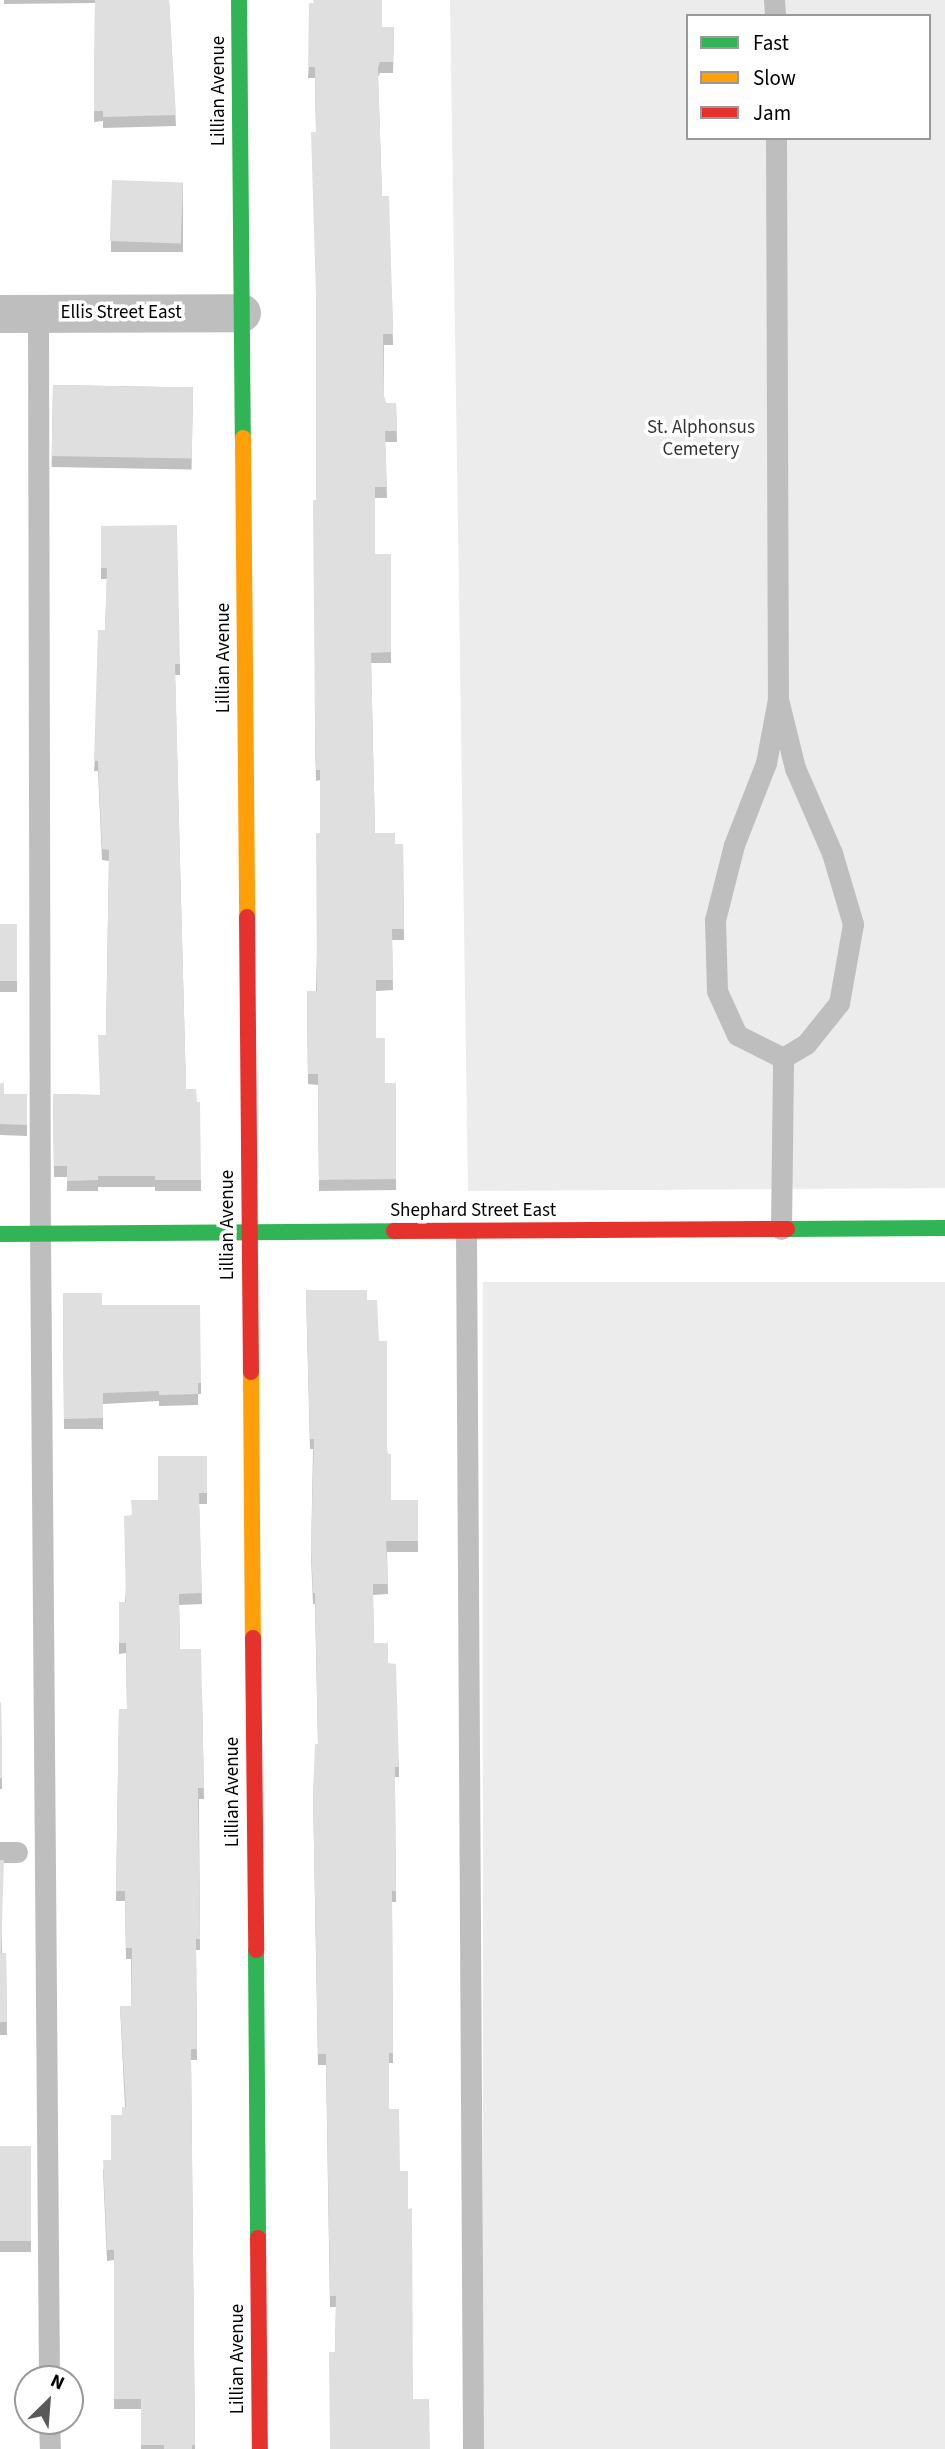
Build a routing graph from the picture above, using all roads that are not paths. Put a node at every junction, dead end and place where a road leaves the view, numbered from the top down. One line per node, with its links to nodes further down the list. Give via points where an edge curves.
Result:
1 (239, 0): 4 (street, Lillian Avenue)
2 (776, 140): 6 (lane)
3 (38, 313): 4 (street, Ellis Street East); 5 (street, Ellis Street East); 13 (lane)
4 (242, 313): 10 (street, Lillian Avenue)
5 (0, 314)
6 (778, 699): 7 (lane, via 795,768 832,853 853,924 839,1003 806,1044); 7 (lane, via 766,763 734,845 715,920 717,991 737,1035)
7 (782, 1058): 9 (lane)
8 (945, 1228): 9 (street, Shephard Street East)
9 (781, 1229): 11 (street, Shephard Street East)
10 (249, 1231): 11 (street, Shephard Street East); 13 (street, Shephard Street East); 15 (street, Lillian Avenue)
11 (467, 1233): 16 (lane)
12 (0, 1234): 13 (street, Shephard Street East)
13 (40, 1234): 14 (lane)
14 (49, 2365)
15 (260, 2449)
16 (473, 2449)

